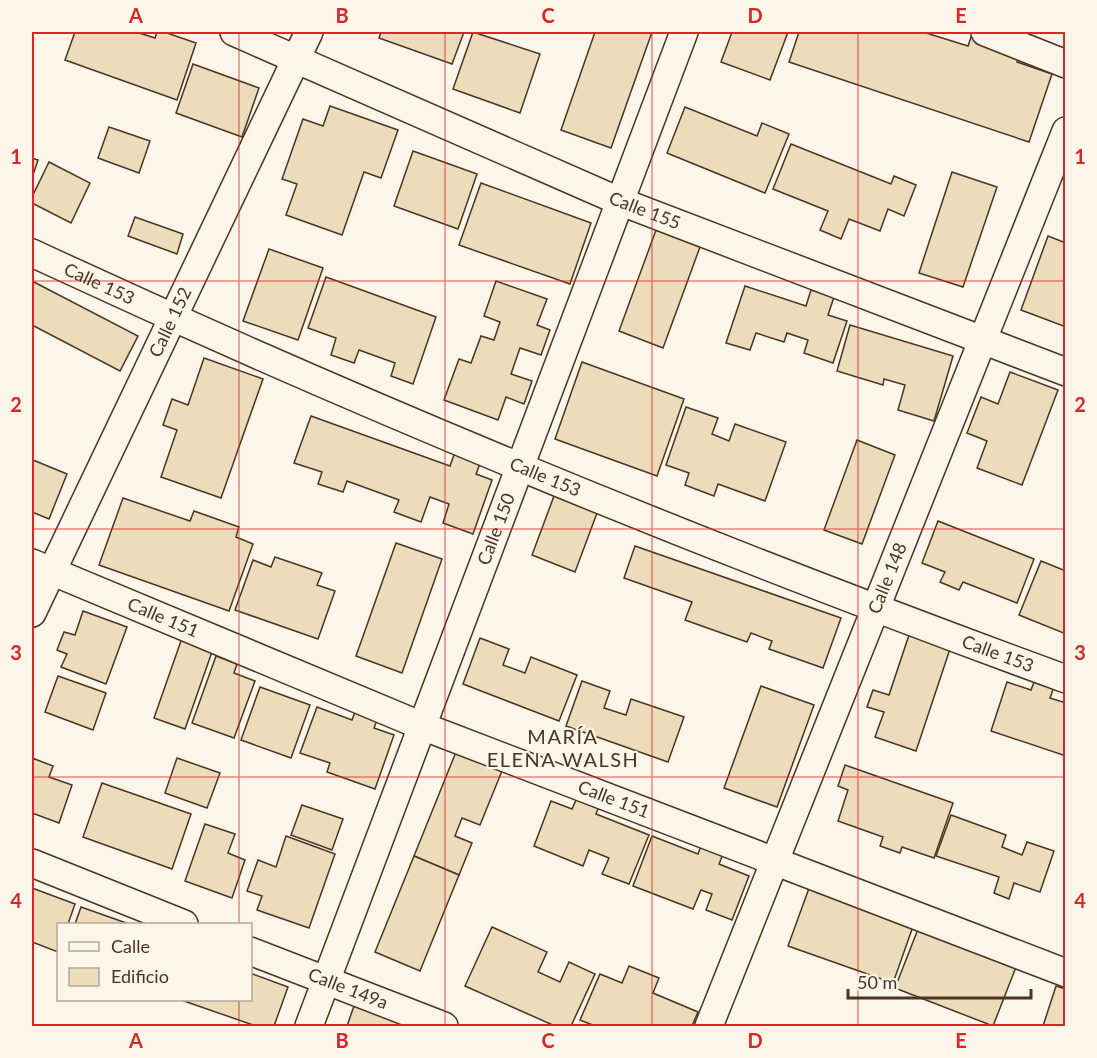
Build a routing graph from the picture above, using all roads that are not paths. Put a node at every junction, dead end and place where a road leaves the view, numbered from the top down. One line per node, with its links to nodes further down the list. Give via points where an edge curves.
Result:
1 (234, 32): 5 (street, Calle 155)
2 (309, 32): 5 (street, Calle 152)
3 (684, 32): 8 (street, Calle 150)
4 (985, 32): 6 (street)
5 (295, 60): 8 (street, Calle 155); 10 (street, Calle 152)
6 (1065, 64)
7 (1065, 131): 11 (street, Calle 148)
8 (620, 201): 11 (street, Calle 155); 13 (street, Calle 150)
9 (32, 253): 10 (street, Calle 153)
10 (171, 318): 13 (street, Calle 153); 14 (street, Calle 152)
11 (983, 339): 12 (street, Calle 155); 15 (street, Calle 148)
12 (1065, 372)
13 (519, 468): 15 (street, Calle 153); 18 (street, Calle 150)
14 (41, 568): 16 (street, Calle 152); 18 (street, Calle 151)
15 (875, 609): 17 (street, Calle 153); 20 (street, Calle 148)
16 (32, 613)
17 (1065, 679)
18 (422, 726): 20 (street, Calle 151); 24 (street, Calle 150)
19 (32, 863): 21 (street)
20 (774, 863): 23 (street, Calle 151); 27 (street, Calle 148)
21 (182, 923)
22 (252, 952): 24 (street, Calle 149a)
23 (1065, 973)
24 (326, 981): 25 (street, Calle 150); 26 (street, Calle 149a)
25 (309, 1026)
26 (444, 1026)
27 (709, 1026)

